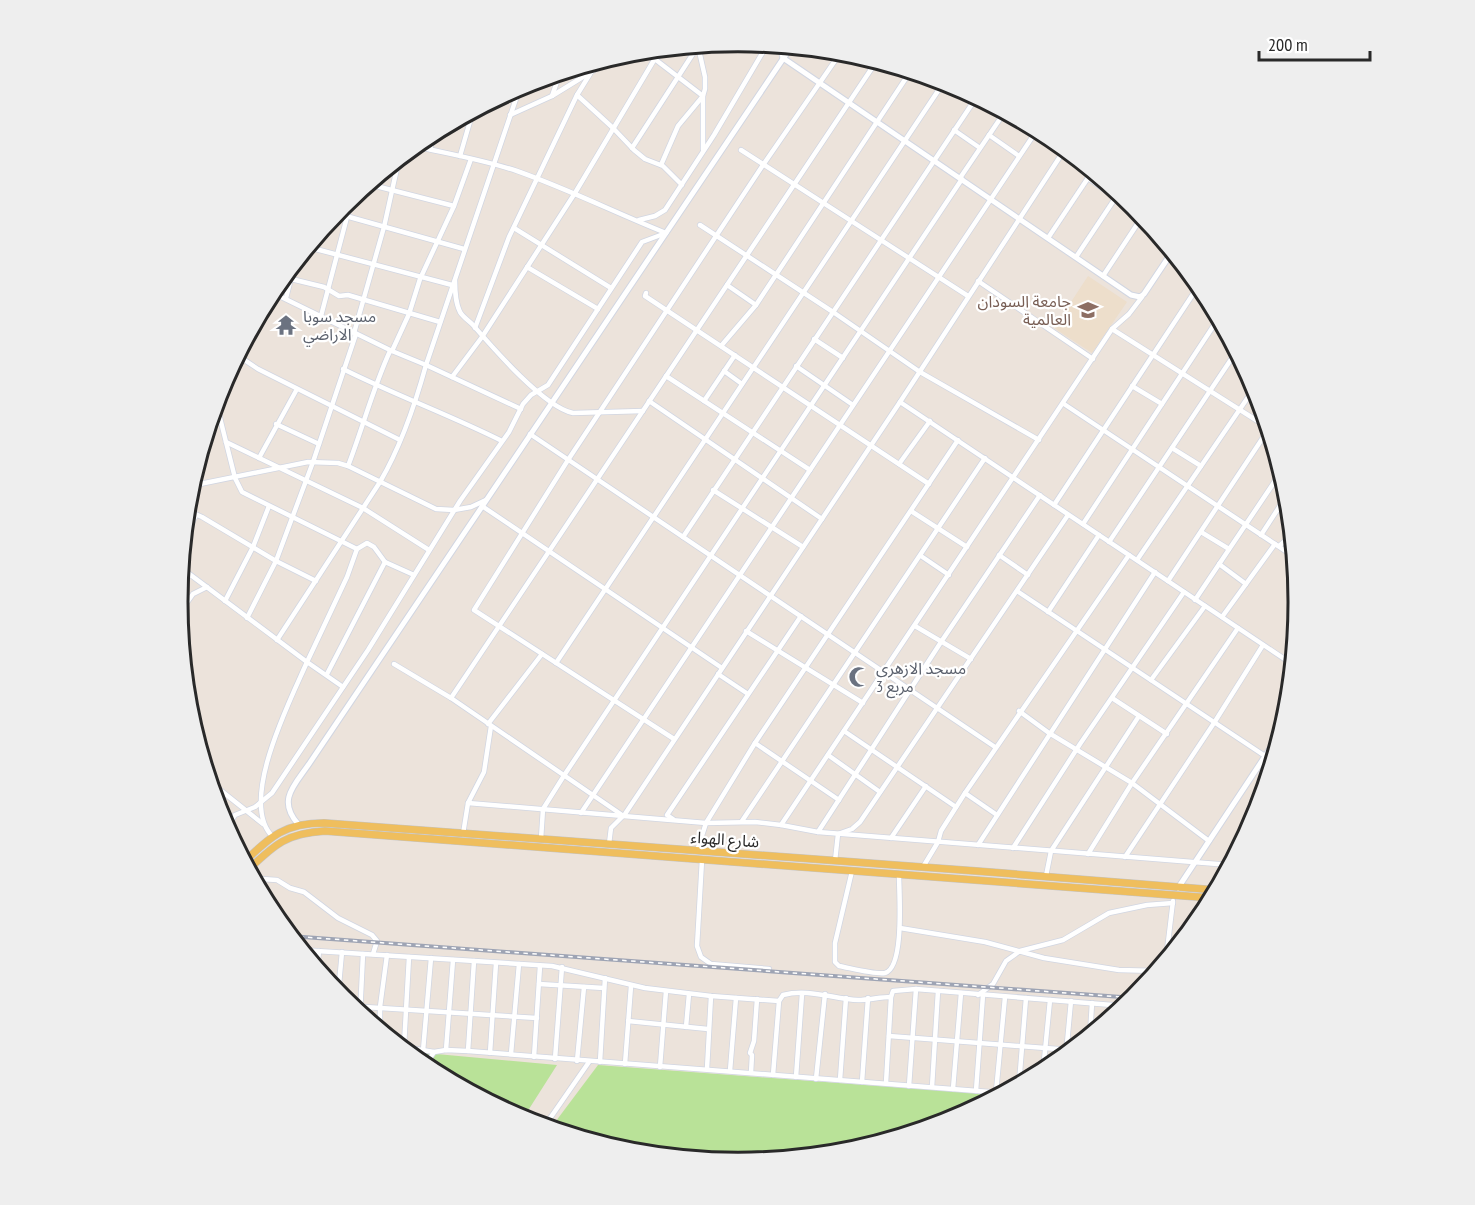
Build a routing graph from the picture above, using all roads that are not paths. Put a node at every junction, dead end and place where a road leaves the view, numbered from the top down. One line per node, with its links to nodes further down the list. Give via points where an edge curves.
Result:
1 (762, 53): 38 (street)
2 (700, 54): 19 (street, via 705,77)
3 (692, 55): 12 (street)
4 (782, 55): 6 (street)
5 (785, 55): 6 (street)
6 (783, 58): 14 (street); 68 (street)
7 (656, 60): 12 (street); 27 (street)
8 (835, 61): 14 (street)
9 (871, 69): 21 (street)
10 (594, 71): 11 (street)
11 (590, 74): 17 (street); 18 (street)
12 (678, 77): 19 (street); 33 (street)
13 (905, 79): 26 (street)
14 (821, 83): 21 (street); 46 (street)
15 (556, 84): 18 (street)
16 (938, 91): 31 (street)
17 (577, 95): 27 (street); 50 (street)
18 (552, 96): 23 (street)
19 (703, 96): 38 (street); 45 (street, via 678,126)
20 (516, 99): 23 (street)
21 (849, 102): 26 (street); 51 (street)
22 (971, 105): 28 (street)
23 (510, 115): 44 (street)
24 (1000, 119): 29 (street)
25 (470, 122): 39 (street)
26 (877, 122): 31 (street); 58 (street)
27 (613, 128): 33 (street); 55 (street)
28 (954, 130): 34 (street); 43 (street)
29 (989, 135): 34 (street); 40 (street)
30 (1031, 138): 40 (street)
31 (905, 141): 43 (street); 63 (street)
32 (431, 146): 36 (street)
33 (632, 148): 45 (street)
34 (981, 148): 49 (street)
35 (426, 149): 36 (street)
36 (430, 150): 39 (street)
37 (741, 150): 46 (street)
38 (703, 152): 52 (street)
39 (460, 156): 42 (street)
40 (1019, 156): 56 (street)
41 (1060, 157): 61 (street)
42 (471, 159): 44 (street); 59 (street)
43 (934, 161): 49 (street); 71 (street)
44 (493, 163): 50 (street); 75 (street)
45 (661, 165): 52 (street)
46 (763, 165): 51 (street); 69 (street)
47 (397, 171): 54 (street)
48 (1088, 178): 70 (street)
49 (961, 179): 56 (street); 79 (street)
50 (538, 180): 55 (street); 67 (street)
51 (794, 184): 58 (street); 77 (street)
52 (682, 185): 62 (street, via 665,210)
53 (379, 186): 54 (street)
54 (393, 189): 59 (street); 66 (street)
55 (575, 193): 62 (street); 73 (street)
56 (991, 199): 61 (street); 85 (street)
57 (1113, 201): 78 (street)
58 (824, 204): 63 (street); 83 (street)
59 (454, 206): 72 (street)
60 (347, 216): 66 (street); 76 (street)
61 (1019, 218): 70 (street); 89 (street)
62 (636, 221): 68 (street)
63 (851, 221): 71 (street); 95 (street)
64 (700, 225): 69 (street)
65 (1137, 225): 84 (street)
66 (384, 227): 72 (street); 81 (street)
67 (514, 228): 73 (street); 111 (street)
68 (666, 233): 93 (street, via 642,242); 149 (street)
69 (717, 236): 77 (street); 105 (street)
70 (1048, 238): 78 (street)
71 (881, 241): 79 (street); 106 (street)
72 (438, 242): 75 (street); 88 (street)
73 (541, 245): 82 (street); 93 (street)
74 (316, 249): 76 (street)
75 (464, 249): 86 (street)
76 (337, 255): 81 (street); 94 (street)
77 (747, 255): 83 (street); 92 (street)
78 (1076, 257): 84 (street)
79 (909, 258): 85 (street); 114 (street)
80 (1167, 259): 97 (street)
81 (374, 265): 88 (street); 102 (street)
82 (527, 267): 104 (street); 116 (street)
83 (777, 274): 95 (street); 103 (street)
84 (1103, 276): 97 (street, via 1131,295)
85 (938, 277): 100 (street); 120 (street)
86 (454, 278): 91 (street); 111 (street, via 461,312)
87 (293, 279): 94 (street)
88 (420, 279): 91 (street); 107 (street)
89 (978, 281): 100 (street); 124 (street)
90 (290, 283): 101 (street)
91 (452, 285): 109 (street)
92 (727, 285): 103 (street); 113 (street)
93 (611, 288): 104 (street)
94 (329, 290): 102 (street); 108 (street)
95 (804, 292): 106 (street); 129 (street)
96 (646, 293): 105 (street)
97 (1144, 294): 112 (street)
98 (1193, 294): 121 (street)
99 (281, 296): 101 (street)
100 (968, 297): 132 (street)
101 (286, 298): 108 (street)
102 (365, 301): 107 (street); 115 (street)
103 (756, 305): 118 (street)
104 (598, 309): 142 (street, via 548,385)
105 (668, 311): 113 (street); 158 (street)
106 (833, 312): 114 (street); 117 (street)
107 (409, 314): 109 (street); 119 (street)
108 (321, 316): 115 (street)
109 (440, 322): 127 (street)
110 (1213, 326): 133 (street)
111 (475, 328): 116 (street)
112 (1112, 329): 121 (street); 124 (street)
113 (697, 330): 118 (street); 134 (street)
114 (860, 332): 120 (street); 123 (street)
115 (355, 333): 119 (street); 130 (street)
116 (482, 338): 135 (street); 142 (street)
117 (814, 339): 123 (street); 128 (street)
118 (721, 346): 122 (street)
119 (391, 351): 127 (street); 137 (street)
120 (889, 351): 132 (street); 152 (street)
121 (1154, 354): 133 (street); 139 (street)
122 (735, 355): 129 (street); 131 (street)
123 (843, 358): 138 (street)
124 (1093, 359): 150 (street)
125 (1231, 359): 143 (street)
126 (244, 360): 141 (street)
127 (426, 365): 135 (street); 147 (street)
128 (796, 366): 138 (street); 140 (street)
129 (753, 368): 136 (street); 140 (street)
130 (343, 369): 137 (street); 153 (street)
131 (724, 372): 136 (street); 146 (street)
132 (920, 372): 148 (street); 173 (street)
133 (1182, 373): 143 (street); 151 (street)
134 (666, 376): 145 (street); 146 (street)
135 (452, 377): 155 (street)
136 (742, 384): 159 (street)
137 (375, 385): 147 (street); 164 (street)
138 (825, 385): 152 (street); 154 (street)
139 (1132, 386): 151 (street); 166 (street)
140 (782, 387): 154 (street); 167 (street)
141 (297, 389): 153 (street); 163 (street)
142 (537, 391): 149 (street); 155 (street)
143 (1210, 392): 156 (street); 178 (street)
144 (1248, 397): 156 (street)
145 (650, 401): 157 (street); 170 (street)
146 (704, 401): 159 (street)
147 (416, 402): 171 (street); 174 (street)
148 (900, 402): 162 (street); 177 (street)
149 (552, 403): 158 (street, via 568,412); 168 (street)
150 (1064, 404): 166 (street); 173 (street)
151 (1162, 404): 179 (street)
152 (854, 405): 165 (street)
153 (330, 406): 164 (street); 176 (street)
154 (811, 406): 165 (street); 180 (street)
155 (520, 409): 174 (street)
156 (1239, 410): 161 (street); 188 (street)
157 (643, 411): 158 (street); 195 (street)
158 (600, 413): 184 (street)
159 (723, 413): 167 (street); 170 (street)
160 (220, 418): 175 (street)
161 (1256, 421)
162 (930, 422): 172 (street); 186 (street)
163 (276, 424): 176 (street); 181 (street)
164 (364, 424): 171 (street); 187 (street)
165 (840, 425): 177 (street); 191 (street)
166 (1103, 430): 179 (street); 206 (street)
167 (752, 432): 180 (street); 183 (street)
168 (530, 435): 184 (street); 205 (street)
169 (1262, 438): 208 (street)
170 (705, 439): 183 (street); 217 (street)
171 (400, 440): 197 (street)
172 (958, 440): 182 (street); 200 (street)
173 (1039, 440): 194 (street)
174 (502, 441): 212 (street)
175 (226, 442): 181 (street); 192 (street)
176 (319, 444): 185 (street)
177 (871, 445): 186 (street); 218 (street)
178 (1172, 448): 188 (street); 189 (street)
179 (1132, 449): 189 (street); 219 (street)
180 (780, 451): 191 (street); 193 (street)
181 (259, 458): 190 (street)
182 (985, 458): 194 (street); 222 (street)
183 (734, 459): 193 (street); 202 (street)
184 (568, 460): 195 (street); 224 (street)
185 (313, 462): 187 (street); 190 (street); 196 (street)
186 (898, 464): 200 (street)
187 (348, 466): 197 (street)
188 (1201, 466): 201 (street)
189 (1159, 467): 201 (street); 230 (street)
190 (281, 468): 192 (street); 196 (street)
191 (810, 470): 204 (street)
192 (235, 478): 199 (street); 207 (street, via 242,492)
193 (762, 478): 204 (street); 211 (street)
194 (1013, 478): 203 (street); 234 (street)
195 (598, 479): 217 (street); 239 (street)
196 (306, 480): 210 (street); 216 (street)
197 (380, 482): 210 (street); 212 (street, via 436,509)
198 (1274, 482): 220 (street)
199 (200, 484)
200 (929, 484): 213 (street)
201 (1187, 486): 208 (street); 244 (street)
202 (713, 490): 211 (street); 227 (street)
203 (1040, 495): 206 (street); 240 (street)
204 (791, 498): 218 (street); 221 (street)
205 (484, 503): 212 (street); 224 (street); 349 (street, via 289,796 289,812)
206 (1054, 505): 215 (street)
207 (268, 506): 216 (street); 232 (street)
208 (1218, 506): 220 (street); 223 (street)
209 (1279, 507): 226 (street)
210 (363, 508): 228 (street); 237 (street)
211 (742, 509): 221 (street); 242 (street)
212 (454, 510): 237 (street)
213 (911, 511): 222 (street); 276 (street)
214 (195, 515): 232 (street)
215 (1068, 515): 219 (street); 253 (street)
216 (292, 517): 228 (street); 245 (street)
217 (653, 517): 227 (street); 258 (street)
218 (822, 519): 233 (street)
219 (1083, 524): 225 (street)
220 (1246, 525): 226 (street); 236 (street)
221 (772, 528): 233 (street); 252 (street)
222 (939, 529): 234 (street); 243 (street)
223 (1201, 532): 236 (street); 255 (street)
224 (522, 533): 239 (street); 270 (street, via 474,610)
225 (1099, 535): 230 (street); 266 (street)
226 (1261, 535): 231 (street)
227 (683, 537): 242 (street)
228 (341, 540): 235 (street); 254 (street)
229 (1284, 541): 231 (street)
230 (1109, 542): 241 (street)
231 (1277, 545): 238 (street); 256 (street)
232 (253, 547): 245 (street); 264 (street)
233 (803, 547): 261 (street)
234 (967, 547): 250 (street)
235 (357, 549): 246 (street, via 371,544); 287 (street)
236 (1229, 549): 247 (street)
237 (429, 550): 251 (street)
238 (1285, 550)
239 (549, 551): 258 (street); 270 (street)
240 (999, 555): 253 (street); 278 (street)
241 (1129, 555): 244 (street); 274 (street)
242 (711, 556): 252 (street); 272 (street)
243 (921, 556): 250 (street); 283 (street)
244 (1137, 560): 248 (street)
245 (276, 561): 254 (street); 269 (street)
246 (385, 562): 251 (street); 294 (street)
247 (1219, 564): 256 (street); 262 (street)
248 (1155, 572): 255 (street); 281 (street)
249 (189, 574): 257 (street)
250 (949, 574): 271 (street)
251 (414, 575): 298 (street)
252 (740, 575): 261 (street); 280 (street)
253 (1028, 575): 259 (street)
254 (316, 581): 277 (street)
255 (1168, 582): 260 (street)
256 (1246, 584): 268 (street)
257 (207, 587): 263 (street); 264 (street)
258 (606, 590): 272 (street); 288 (street)
259 (1017, 591): 266 (street); 285 (street)
260 (1184, 592): 262 (street); 292 (street)
261 (770, 596): 267 (street); 275 (street)
262 (1196, 600): 265 (street)
263 (188, 601)
264 (225, 602): 269 (street)
265 (1205, 606): 268 (street); 296 (street)
266 (1048, 612): 274 (street)
267 (801, 616): 276 (street); 282 (street)
268 (1222, 617): 273 (street)
269 (247, 618): 277 (street)
270 (499, 626): 284 (street); 301 (street)
271 (915, 626): 278 (street); 293 (street)
272 (662, 628): 280 (street); 303 (street)
273 (1238, 628): 279 (street); 305 (street)
274 (1076, 630): 281 (street); 307 (street)
275 (746, 631): 282 (street); 290 (street)
276 (829, 635): 283 (street); 291 (street)
277 (277, 640): 287 (street)
278 (940, 642): 285 (street); 299 (street)
279 (1263, 645): 286 (street); 310 (street)
280 (692, 648): 290 (street); 309 (street)
281 (1104, 649): 292 (street); 313 (street)
282 (777, 651): 291 (street); 300 (street)
283 (856, 653): 293 (street); 297 (street)
284 (542, 654): 288 (street); 311 (street)
285 (971, 659): 306 (street)
286 (1284, 659)
287 (307, 662): 294 (street); 335 (street, via 267,759)
288 (556, 663): 303 (street)
289 (394, 664): 301 (street)
290 (722, 668): 295 (street)
291 (806, 668): 297 (street); 316 (street)
292 (1132, 668): 296 (street); 302 (street)
293 (883, 671): 299 (street); 304 (street)
294 (327, 674): 298 (street)
295 (718, 674): 300 (street); 315 (street)
296 (1151, 680): 305 (street)
297 (834, 686): 304 (street); 322 (street)
298 (343, 687): 335 (street)
299 (911, 690): 306 (street); 319 (street)
300 (748, 694): 345 (street, via 667,815)
301 (451, 698): 311 (street)
302 (1112, 698): 308 (street); 318 (street)
303 (614, 700): 309 (street); 325 (street)
304 (863, 703): 312 (street)
305 (1187, 704): 310 (street); 314 (street)
306 (937, 708): 317 (street); 323 (street)
307 (1019, 711): 313 (street); 317 (street)
308 (1139, 716): 314 (street); 324 (street)
309 (644, 720): 315 (street); 333 (street)
310 (1214, 723): 321 (street); 337 (street)
311 (489, 725): 325 (street); 336 (street, via 484,772)
312 (844, 731): 319 (street); 320 (street)
313 (1049, 733): 318 (street); 342 (street)
314 (1167, 734): 328 (street)
315 (674, 739): 343 (street)
316 (755, 742): 322 (street); 347 (street)
317 (995, 747): 332 (street)
318 (1077, 749): 324 (street); 361 (street)
319 (872, 750): 323 (street); 326 (street)
320 (828, 755): 326 (street); 327 (street)
321 (1265, 756): 357 (street)
322 (784, 762): 327 (street); 346 (street)
323 (897, 767): 329 (street); 331 (street)
324 (1105, 768): 328 (street); 363 (street)
325 (565, 774): 333 (street); 339 (street)
326 (856, 774): 331 (street); 334 (street)
327 (810, 780): 334 (street); 350 (street)
328 (1132, 783): 337 (street); 364 (street)
329 (926, 786): 338 (street); 355 (street)
330 (222, 792): 340 (street)
331 (880, 792): 353 (street, via 860,822)
332 (965, 793): 338 (street); 342 (street)
333 (593, 796): 341 (street); 343 (street)
334 (839, 800): 351 (street)
335 (261, 803): 340 (street); 348 (street)
336 (468, 803): 339 (street); 352 (street)
337 (1160, 803): 357 (street); 366 (street)
338 (956, 807): 358 (street)
339 (543, 809): 341 (street); 356 (street)
340 (245, 812): 344 (street); 348 (street)
341 (581, 813): 343 (street)
342 (997, 815): 360 (street)
343 (623, 816): 345 (street); 359 (street, via 611,828)
344 (232, 819)
345 (675, 820): 347 (street)
346 (742, 821): 347 (street); 350 (street)
347 (706, 823): 362 (street)
348 (263, 824): 354 (street)
349 (298, 824): 352 (main road, شارع الهواء); 354 (main road, شارع الهواء)
350 (781, 825): 351 (street)
351 (818, 832): 353 (street)
352 (463, 834): 356 (main road, شارع الهواء)
353 (838, 834): 355 (street); 368 (street)
354 (273, 837): 365 (main road, شارع الهواء)
355 (891, 838): 358 (street)
356 (542, 839): 359 (main road, شارع الهواء)
357 (1209, 841): 369 (street)
358 (938, 842): 360 (street); 372 (street)
359 (609, 844): 362 (main road, شارع الهواء)
360 (978, 845): 361 (street)
361 (1013, 848): 363 (street)
362 (698, 851): 368 (main road, شارع الهواء)
363 (1051, 851): 364 (street); 376 (street)
364 (1088, 854): 366 (street)
365 (250, 857)
366 (1125, 857): 369 (street)
367 (702, 860): 371 (main road, شارع الهواء, via 311,832 281,842); 373 (main road, شارع الهواء); 400 (street, via 696,946 699,953 711,964)
368 (835, 862): 372 (main road, شارع الهواء); 373 (street)
369 (1196, 862): 370 (street); 378 (street)
370 (1221, 864)
371 (254, 865)
372 (923, 867): 376 (main road, شارع الهواء)
373 (833, 870): 374 (main road, شارع الهواء)
374 (852, 871): 375 (main road, شارع الهواء); 382 (street, via 835,943 837,965 889,971)
375 (898, 875): 381 (main road, شارع الهواء); 382 (street)
376 (1046, 876): 378 (main road, شارع الهواء)
377 (262, 879): 389 (street, via 277,880 304,892 338,918 372,935 377,941)
378 (1178, 888): 379 (main road, شارع الهواء); 381 (street)
379 (1206, 890)
380 (1201, 898): 381 (main road, شارع الهواء)
381 (1174, 899): 383 (street); 386 (street, via 1109,913 1063,940)
382 (900, 928): 386 (street)
383 (1168, 944)
384 (312, 951): 385 (street)
385 (319, 951): 387 (street); 392 (street)
386 (1020, 951): 401 (street, via 1119,970); 416 (street, via 1006,961 993,984)
387 (342, 952): 388 (street); 403 (street)
388 (363, 954): 389 (street); 429 (street)
389 (373, 954): 390 (street)
390 (387, 955): 391 (street); 432 (street)
391 (409, 957): 393 (street); 433 (street)
392 (318, 958)
393 (431, 958): 394 (street); 434 (street)
394 (453, 960): 395 (street); 435 (street)
395 (474, 962): 396 (street); 436 (street)
396 (496, 963): 397 (street); 437 (street)
397 (519, 964): 398 (street); 438 (street)
398 (540, 966): 399 (street); 404 (street)
399 (562, 967): 402 (street); 405 (street)
400 (769, 969)
401 (1146, 970)
402 (605, 978): 406 (street); 408 (street)
403 (339, 981)
404 (539, 984): 405 (street); 439 (street)
405 (561, 985): 407 (street); 466 (street)
406 (631, 986): 410 (street); 441 (street)
407 (584, 987): 408 (street); 468 (street)
408 (604, 988): 470 (street)
409 (916, 989): 411 (street); 418 (street, via 893,991); 448 (street)
410 (666, 991): 413 (street); 443 (street)
411 (938, 991): 412 (street); 449 (street)
412 (961, 993): 416 (street); 451 (street)
413 (689, 994): 417 (street); 444 (street)
414 (802, 994): 415 (street); 425 (street, via 787,994); 478 (street)
415 (825, 994): 421 (street); 479 (street)
416 (980, 995): 419 (street); 452 (street)
417 (711, 996): 420 (street); 445 (street)
418 (891, 997): 422 (street); 446 (street)
419 (1005, 997): 423 (street); 453 (street)
420 (736, 998): 424 (street); 474 (street)
421 (846, 998): 422 (street); 480 (street)
422 (868, 998): 481 (street)
423 (1026, 998): 426 (street); 454 (street)
424 (757, 999): 425 (street); 475 (street)
425 (779, 1000): 477 (street)
426 (1050, 1000): 427 (street); 455 (street)
427 (1071, 1002): 428 (street); 450 (street)
428 (1092, 1003): 430 (street); 442 (street)
429 (362, 1004)
430 (1112, 1005)
431 (365, 1006): 432 (street)
432 (380, 1007): 433 (street); 440 (street)
433 (404, 1008): 434 (street); 447 (street)
434 (427, 1009): 435 (street); 459 (street)
435 (448, 1011): 436 (street); 457 (street)
436 (470, 1012): 437 (street); 460 (street)
437 (493, 1014): 438 (street); 462 (street)
438 (514, 1016): 439 (street); 463 (street)
439 (537, 1018): 464 (street)
440 (380, 1020)
441 (628, 1021): 443 (street); 471 (street)
442 (1091, 1024)
443 (664, 1025): 444 (street); 472 (street)
444 (686, 1026): 445 (street)
445 (708, 1029): 473 (street)
446 (889, 1036): 448 (street); 482 (street)
447 (402, 1038)
448 (912, 1038): 449 (street); 483 (street)
449 (934, 1040): 451 (street); 484 (street)
450 (1069, 1041)
451 (957, 1042): 452 (street); 486 (street)
452 (980, 1043): 453 (street); 487 (street)
453 (1001, 1045): 454 (street); 485 (street)
454 (1023, 1047): 455 (street); 476 (street)
455 (1045, 1048): 458 (street); 467 (street)
456 (418, 1050): 459 (street)
457 (446, 1050): 460 (street); 461 (street)
458 (1057, 1050)
459 (423, 1051): 461 (street)
460 (468, 1051): 462 (street)
461 (434, 1052): 465 (street)
462 (490, 1053): 463 (street)
463 (511, 1054): 464 (street)
464 (534, 1057): 466 (street)
465 (430, 1058)
466 (555, 1059): 468 (street)
467 (1044, 1059)
468 (577, 1061): 469 (street)
469 (589, 1062): 470 (street); 489 (street)
470 (600, 1062): 471 (street)
471 (625, 1064): 472 (street)
472 (660, 1067): 473 (street)
473 (707, 1069): 474 (street)
474 (730, 1071): 475 (street)
475 (751, 1073): 477 (street)
476 (1020, 1074)
477 (773, 1075): 478 (street)
478 (796, 1077): 479 (street)
479 (816, 1079): 480 (street)
480 (840, 1080): 481 (street)
481 (862, 1082): 482 (street)
482 (886, 1083): 483 (street)
483 (909, 1086): 484 (street)
484 (932, 1087): 486 (street)
485 (996, 1088)
486 (953, 1089): 487 (street)
487 (976, 1091): 488 (street)
488 (989, 1092)
489 (550, 1119)

